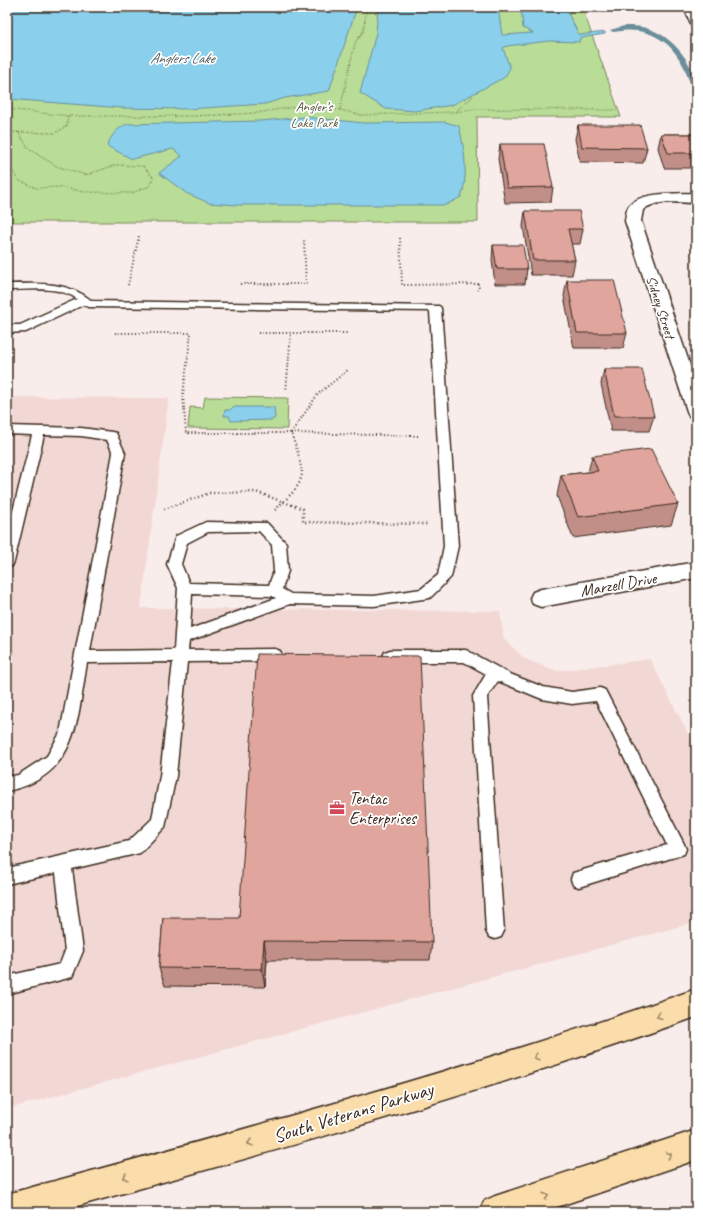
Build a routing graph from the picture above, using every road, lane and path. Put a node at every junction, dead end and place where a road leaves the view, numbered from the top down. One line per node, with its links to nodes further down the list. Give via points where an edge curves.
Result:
1 (367, 7): 6 (path, via 363,32 355,43)
2 (688, 7): 3 (lane)
3 (696, 27)
4 (473, 96): 8 (path)
5 (7, 109): 9 (path)
6 (340, 110): 8 (path, via 361,115); 9 (path, via 300,106 256,113 194,116)
7 (618, 110): 8 (path, via 474,109)
8 (455, 112)
9 (68, 116): 11 (path, via 67,126 55,132)
10 (7, 132): 11 (path)
11 (18, 132): 12 (path, via 29,149 56,166 86,175 116,165 143,166 153,177 150,186 132,193 84,192 60,187 36,188 18,180)
12 (7, 162)
13 (696, 198): 29 (street, Sidney Street, via 656,199 640,204 635,208 633,221)
14 (139, 236): 21 (path)
15 (400, 238): 19 (path, via 402,284 478,284)
16 (304, 239): 17 (path, via 306,284)
17 (239, 284)
18 (7, 287): 20 (lane, via 54,287 76,294)
19 (477, 290)
20 (84, 300): 21 (lane, via 89,304); 22 (lane, via 22,329)
21 (124, 305): 33 (lane, via 435,308)
22 (7, 329)
23 (115, 333): 32 (path, via 191,333 182,390 182,416 186,433)
24 (258, 333): 25 (path)
25 (291, 333): 26 (path); 28 (path)
26 (349, 333)
27 (348, 370): 32 (path, via 318,394 302,422)
28 (286, 392)
29 (696, 411)
30 (7, 430): 31 (lane)
31 (38, 431): 38 (lane); 48 (lane, via 112,436 119,453)
32 (291, 433): 33 (path); 34 (path, via 301,460 301,476 298,486)
33 (444, 436): 36 (lane)
34 (282, 502): 35 (path, via 256,492 210,493); 36 (path, via 303,509 303,522); 37 (path)
35 (164, 509)
36 (449, 524): 43 (lane, via 451,546 444,577 425,594 374,601)
37 (262, 526): 40 (lane, via 206,527 181,540 174,564); 41 (lane, via 279,543 281,571)
38 (7, 562)
39 (696, 570): 42 (street, Marzell Drive)
40 (185, 588): 41 (lane); 44 (lane)
41 (274, 591): 43 (lane)
42 (541, 598)
43 (289, 599): 44 (lane)
44 (182, 638): 45 (lane)
45 (180, 655): 46 (lane); 48 (lane); 51 (lane, via 168,776 159,822 134,848)
46 (292, 656)
47 (379, 656): 49 (lane, via 466,656)
48 (81, 657): 50 (lane, via 67,734 52,761 22,781)
49 (496, 673): 53 (lane, via 542,693 572,698 600,694 678,849); 54 (lane, via 480,696)
50 (7, 784)
51 (63, 864): 52 (lane); 55 (lane, via 74,951 66,971)
52 (7, 876)
53 (579, 879)
54 (495, 930)
55 (7, 985)
56 (696, 1003): 58 (highway, South Veterans Parkway, one-way to 58, via 603,1036 346,1116)
57 (696, 1145): 59 (highway, one-way to 57)
58 (12, 1206)
59 (495, 1212)

